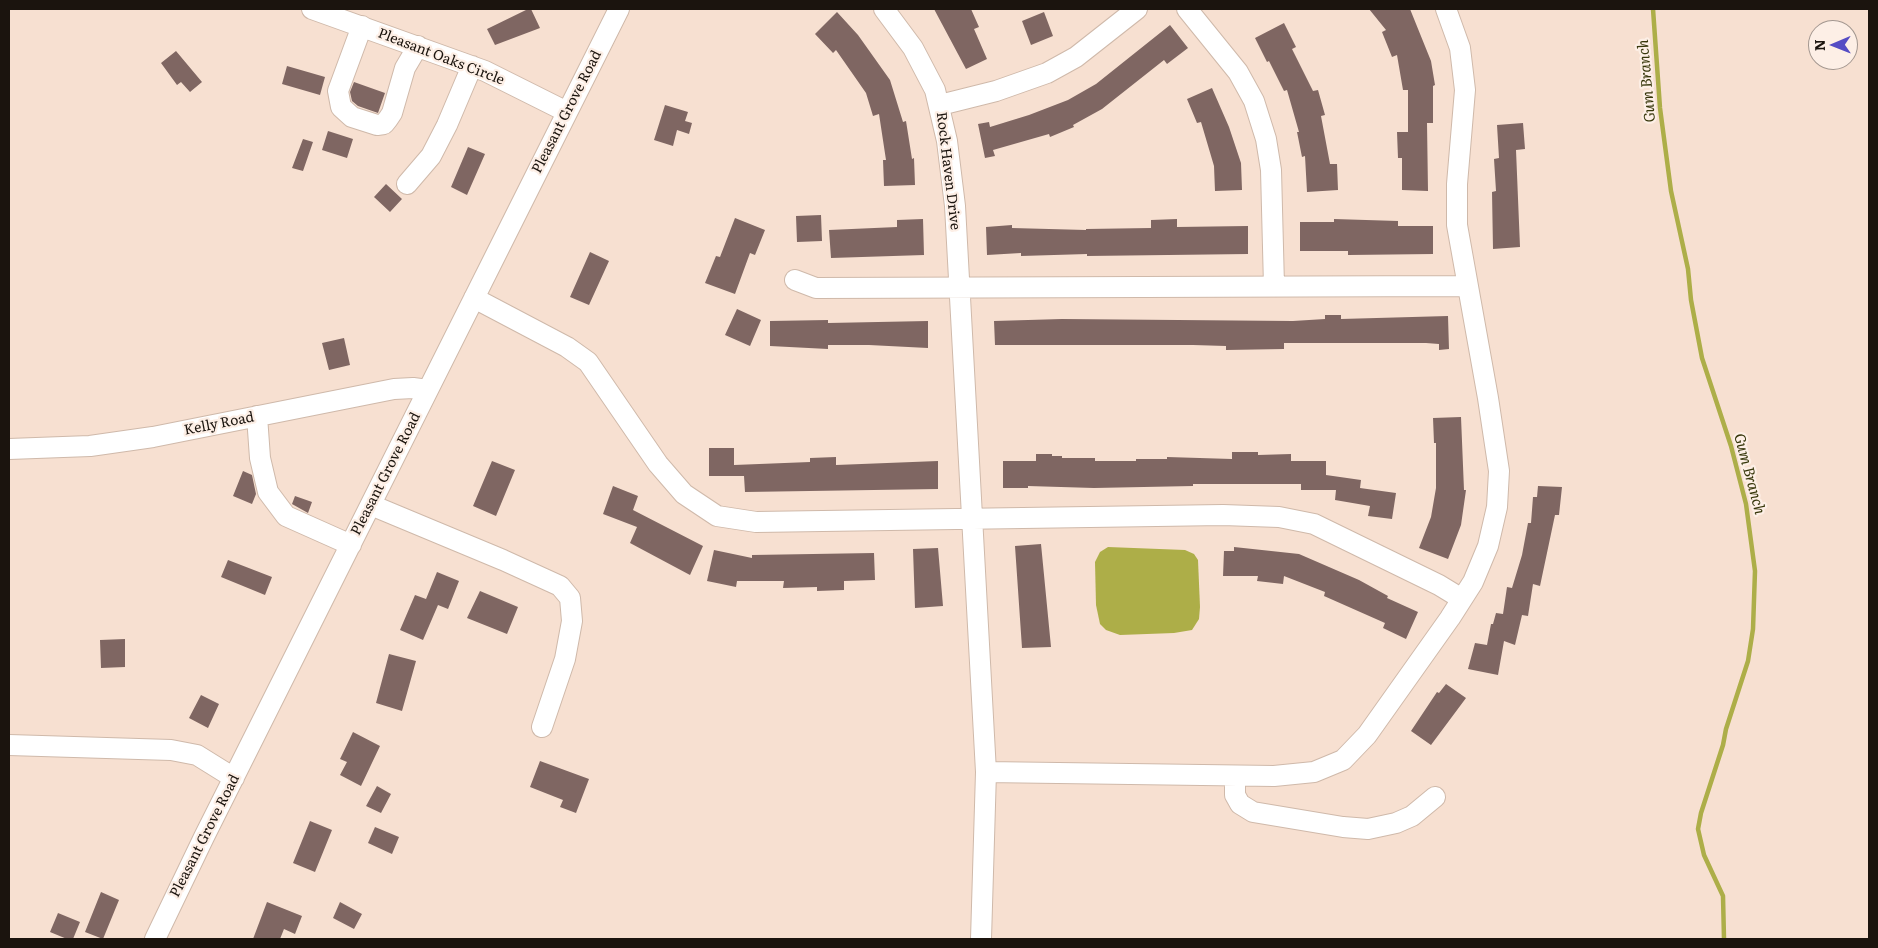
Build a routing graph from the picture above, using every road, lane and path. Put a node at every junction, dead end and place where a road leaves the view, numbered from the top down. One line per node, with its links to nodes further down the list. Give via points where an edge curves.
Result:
1 (312, 9): 7 (street, Pleasant Oaks Circle)
2 (619, 9): 11 (street, Pleasant Grove Road)
3 (884, 9): 10 (street, Rock Haven Drive, via 913,48)
4 (1137, 9): 10 (street, via 1076,57 1047,73 996,91)
5 (1187, 9): 14 (street, via 1238,72 1254,101 1266,139 1271,170)
6 (1446, 9): 15 (street, via 1460,48 1465,90 1457,225)
7 (362, 26): 8 (street, Pleasant Oaks Circle); 8 (street, via 338,91 341,106 352,116 377,125 384,124 392,113 405,68)
8 (418, 46): 9 (street, Pleasant Oaks Circle)
9 (472, 66): 11 (street, Pleasant Oaks Circle); 12 (street, via 431,156)
10 (940, 105): 16 (street, Rock Haven Drive, via 955,206)
11 (568, 112): 17 (street, Pleasant Grove Road)
12 (408, 184)
13 (795, 280): 16 (street, via 816,288)
14 (1274, 286): 15 (street); 16 (street)
15 (1467, 286): 24 (street, via 1499,471 1497,507 1488,546)
16 (958, 288): 22 (street, Rock Haven Drive)
17 (474, 298): 18 (street, Pleasant Grove Road); 22 (street, via 567,347 588,362 658,464 684,494 717,516 756,522)
18 (428, 390): 19 (street, Kelly Road, via 394,389); 21 (street, Pleasant Grove Road)
19 (257, 416): 20 (street, Kelly Road, via 90,446); 23 (street, via 260,458 268,492 286,516)
20 (9, 449)
21 (371, 505): 23 (street, Pleasant Grove Road); 25 (street, via 560,586 570,598 572,621 565,659)
22 (972, 520): 24 (street, via 1279,517 1314,524); 27 (street, Rock Haven Drive)
23 (351, 545): 29 (street, Pleasant Grove Road)
24 (1462, 599): 28 (street, via 1366,735 1343,760 1314,772)
25 (542, 728)
26 (9, 746): 29 (street, via 171,750 197,755)
27 (986, 772): 28 (street); 32 (street, Rock Haven Drive)
28 (1235, 776): 30 (street, via 1235,795 1240,804 1253,812 1343,827 1368,829 1396,823 1412,816)
29 (234, 778): 31 (street, Pleasant Grove Road)
30 (1435, 797)
31 (155, 939)
32 (981, 939)

